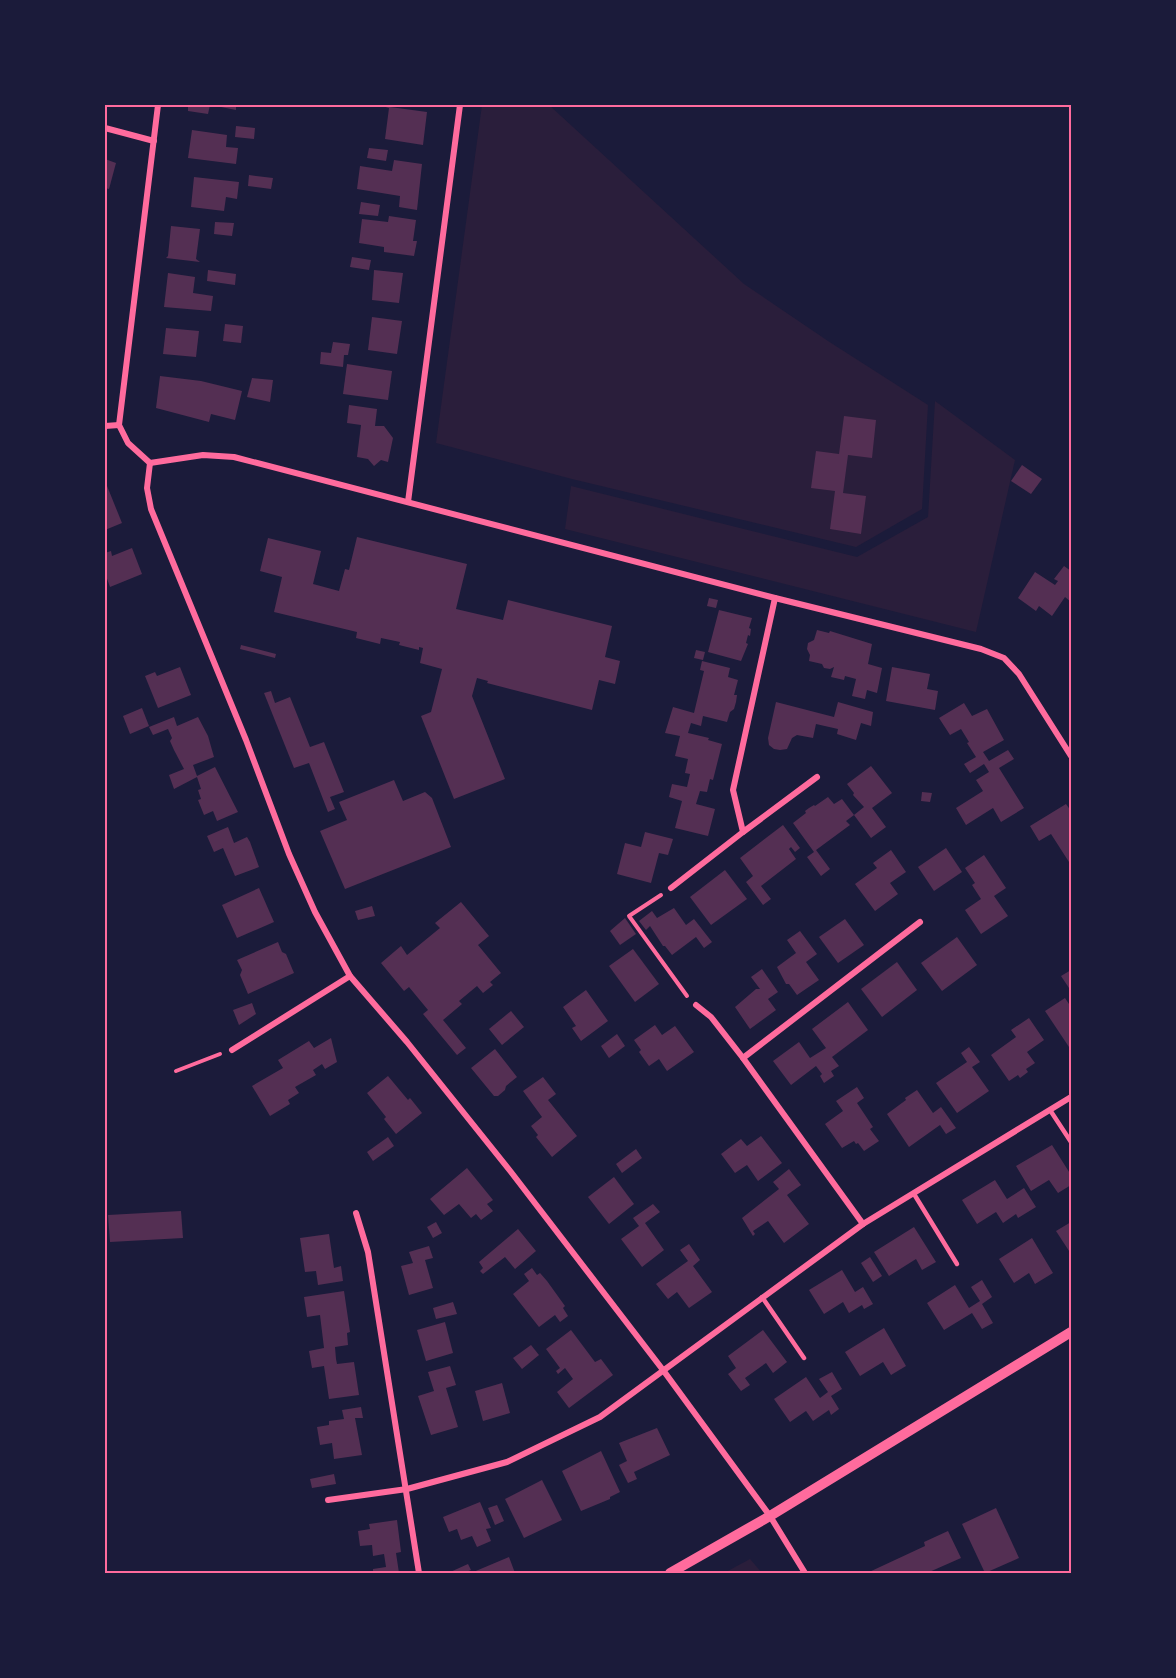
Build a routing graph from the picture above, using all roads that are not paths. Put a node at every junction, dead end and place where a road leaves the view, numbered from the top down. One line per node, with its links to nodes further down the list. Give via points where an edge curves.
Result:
1 (158, 105): 4 (street)
2 (460, 105): 8 (street)
3 (105, 128): 4 (street)
4 (154, 141): 5 (street)
5 (119, 425): 6 (street); 7 (street, via 128,443)
6 (105, 426)
7 (150, 463): 8 (street, via 203,455 234,457); 15 (street, via 147,488 151,509 289,854)
8 (408, 502): 9 (street)
9 (775, 598): 10 (street, via 1004,658 1019,674); 12 (street, via 733,790)
10 (1071, 756)
11 (817, 777): 12 (street)
12 (743, 832): 13 (street)
13 (671, 888)
14 (920, 922): 18 (street)
15 (350, 976): 17 (street); 29 (street, via 511,1172)
16 (696, 1005): 18 (street, via 711,1017)
17 (232, 1050)
18 (742, 1058): 24 (street)
19 (1071, 1097): 20 (street)
20 (1050, 1110): 21 (lane); 22 (street)
21 (1071, 1142)
22 (914, 1194): 24 (street); 25 (lane)
23 (356, 1213): 30 (street, via 368,1252)
24 (863, 1224): 26 (street)
25 (957, 1264)
26 (762, 1297): 28 (lane); 29 (street)
27 (1071, 1332): 32 (street)
28 (804, 1358)
29 (663, 1370): 30 (street, via 600,1417 507,1462); 32 (street)
30 (407, 1489): 31 (street); 33 (street)
31 (328, 1500)
32 (770, 1516): 34 (street); 35 (street)
33 (419, 1573)
34 (670, 1573)
35 (806, 1573)

